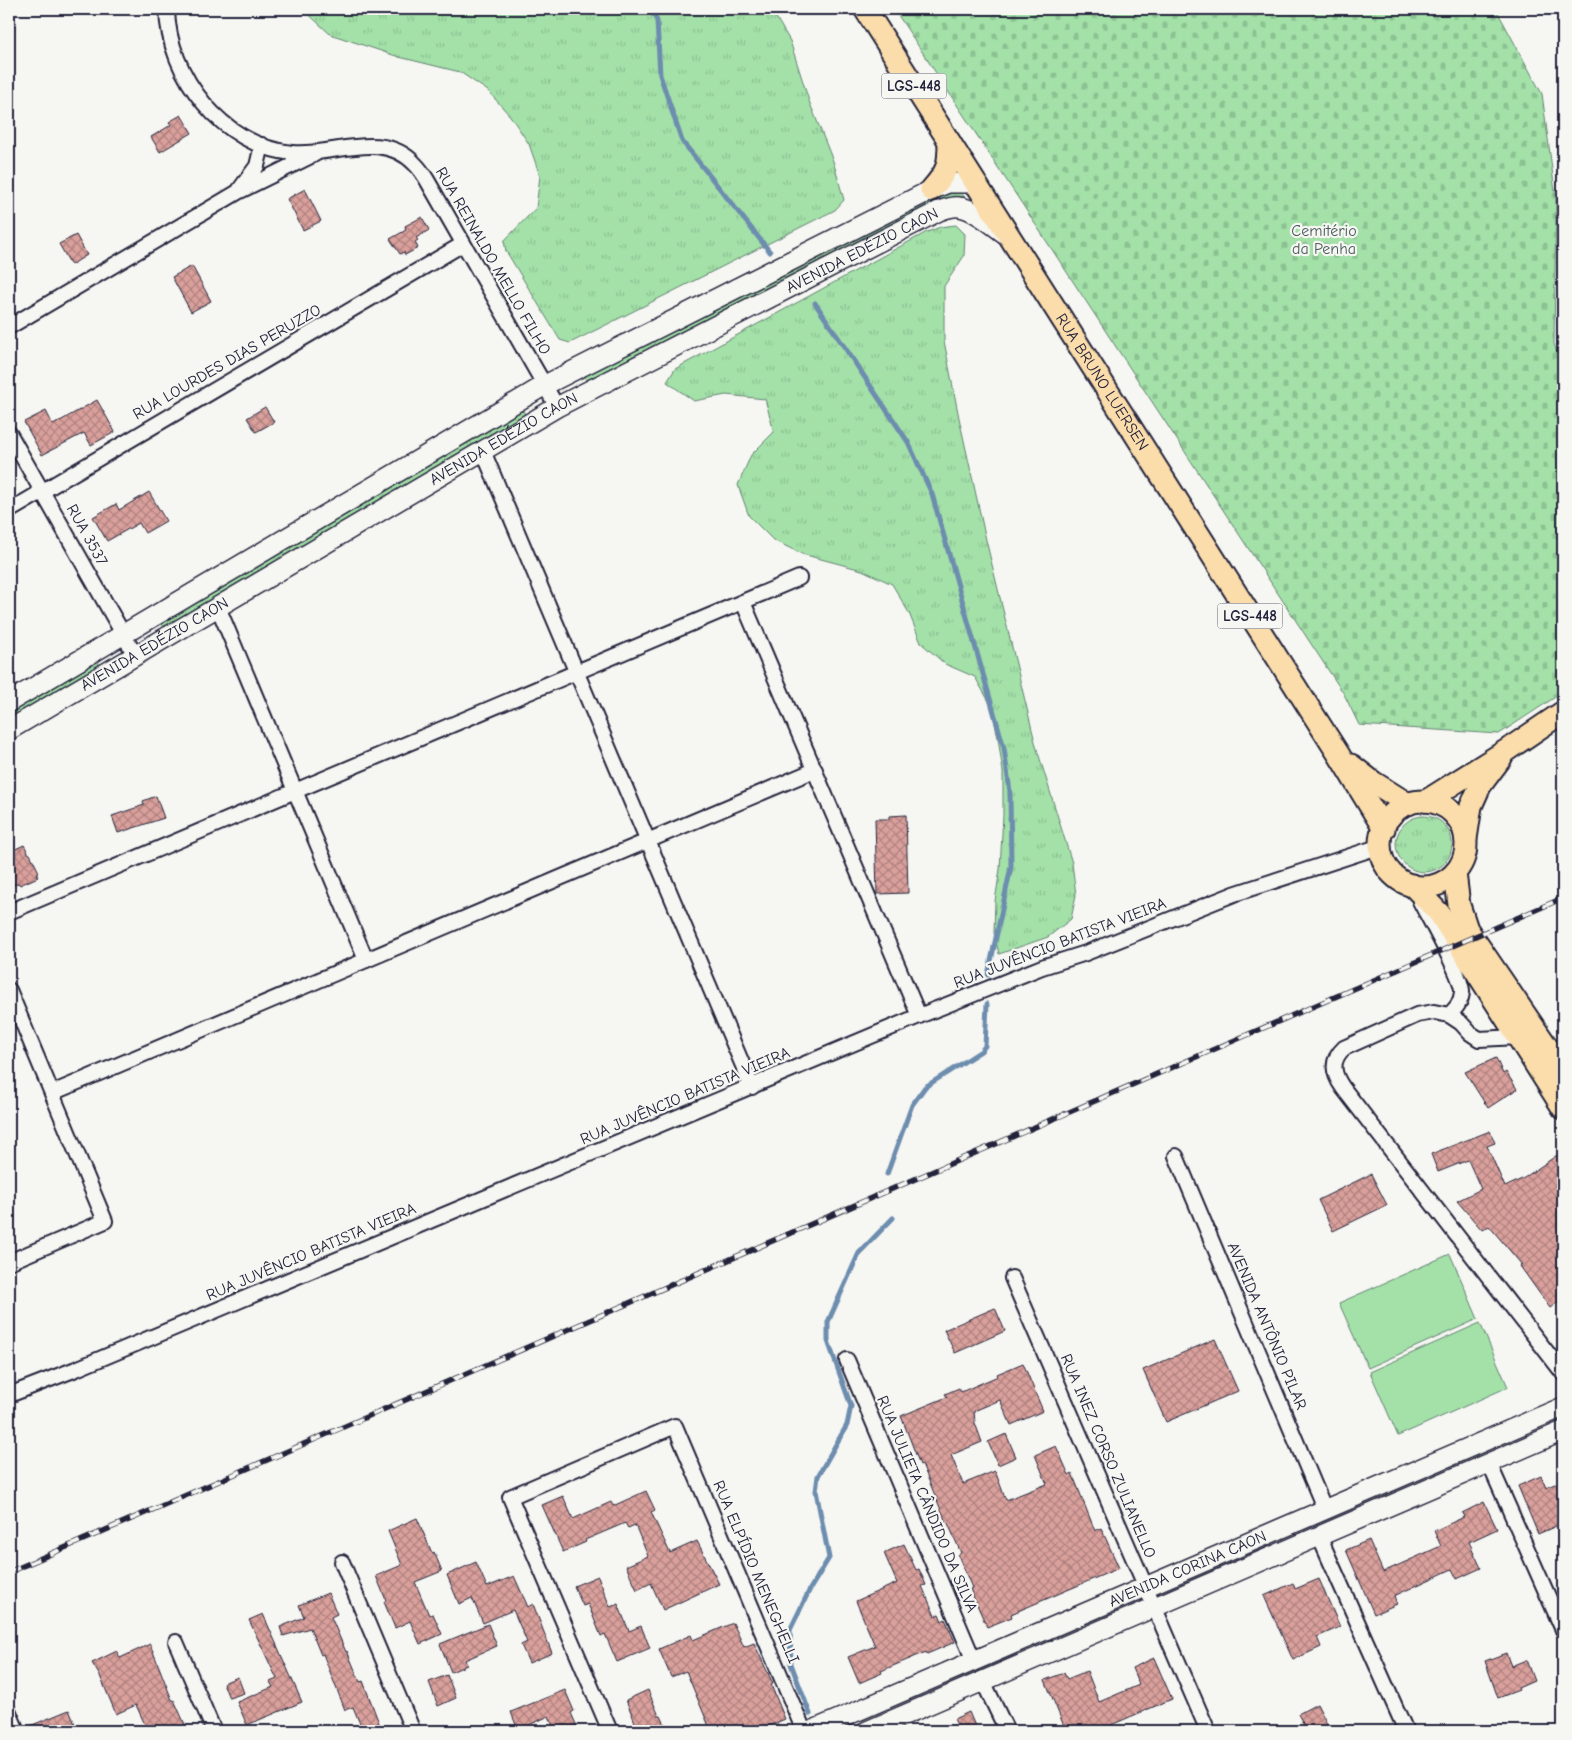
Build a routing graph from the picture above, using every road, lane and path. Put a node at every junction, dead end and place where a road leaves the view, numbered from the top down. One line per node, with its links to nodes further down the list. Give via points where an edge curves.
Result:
1 (168, 9): 4 (street, RUA REINALDO MELLO FILHO, via 172,43 195,93 237,132)
2 (865, 9): 3 (main road, RUA BRUNO LUERSEN / LGS-448)
3 (949, 141): 6 (main road, RUA BRUNO LUERSEN / LGS-448); 7 (main road, via 945,175)
4 (262, 145): 5 (street, RUA REINALDO MELLO FILHO, via 294,153); 8 (street, via 257,166)
5 (320, 151): 8 (street); 10 (street, RUA REINALDO MELLO FILHO, via 370,145 389,148 403,155 416,164 427,180)
6 (975, 183): 7 (main road, AVENIDA EDÉZIO CAON, via 948,183); 9 (main road, RUA BRUNO LUERSEN / LGS-448)
7 (931, 190): 12 (main road, AVENIDA EDÉZIO CAON)
8 (238, 192): 11 (street)
9 (1010, 238): 13 (main road, AVENIDA EDÉZIO CAON, via 969,209 950,207 939,211); 28 (main road, RUA BRUNO LUERSEN / LGS-448)
10 (463, 244): 12 (street, RUA REINALDO MELLO FILHO); 16 (street, RUA LOURDES DIAS PERUZZO)
11 (9, 327)
12 (544, 385): 13 (street, RUA REINALDO MELLO FILHO); 21 (main road, AVENIDA EDÉZIO CAON)
13 (557, 407): 15 (main road, AVENIDA EDÉZIO CAON)
14 (9, 433): 16 (street, RUA 3537)
15 (482, 451): 20 (main road, AVENIDA EDÉZIO CAON); 23 (street)
16 (42, 491): 17 (street, RUA LOURDES DIAS PERUZZO); 21 (street, RUA 3537)
17 (9, 511)
18 (800, 578): 19 (street)
19 (743, 602): 23 (street); 29 (street)
20 (218, 607): 22 (main road, AVENIDA EDÉZIO CAON); 30 (street)
21 (123, 634): 22 (street, RUA 3537); 24 (main road, AVENIDA EDÉZIO CAON)
22 (135, 655): 26 (main road, AVENIDA EDÉZIO CAON)
23 (576, 672): 30 (street); 33 (street)
24 (9, 702)
25 (1563, 712): 27 (main road)
26 (9, 730)
27 (1506, 750): 31 (main road); 34 (main road, via 1480,786 1471,806)
28 (1339, 755): 31 (main road, RUA BRUNO LUERSEN / LGS-448, via 1373,782); 32 (main road, RUA BRUNO LUERSEN / LGS-448)
29 (815, 770): 33 (street); 41 (street)
30 (295, 791): 37 (street); 38 (street)
31 (1417, 802): 32 (main road, via 1389,818); 34 (main road, via 1438,803 1453,813 1464,828)
32 (1382, 837): 36 (main road, via 1384,859 1390,870); 41 (street, RUA JUVÊNCIO BATISTA VIEIRA)
33 (648, 841): 38 (street); 44 (street)
34 (1466, 841): 35 (main road, via 1462,863)
35 (1455, 873): 36 (main road, via 1435,885); 43 (main road, via 1459,905 1467,929)
36 (1412, 885): 40 (street, via 1463,991 1460,1004); 42 (main road, via 1439,913)
37 (9, 912)
38 (366, 960): 45 (street)
39 (9, 990): 45 (street)
40 (1449, 1015): 42 (street, via 1479,1038); 51 (street, via 1434,1012 1417,1015 1344,1048 1337,1055 1336,1078)
41 (919, 1016): 44 (street, RUA JUVÊNCIO BATISTA VIEIRA)
42 (1518, 1037): 46 (main road)
43 (1563, 1070)
44 (752, 1087): 52 (street, RUA JUVÊNCIO BATISTA VIEIRA)
45 (52, 1093): 48 (street, via 105,1221)
46 (1563, 1108)
47 (1176, 1156): 56 (street, AVENIDA ANTÔNIO PILAR)
48 (9, 1262)
49 (1012, 1278): 59 (street, RUA INEZ CORSO ZULIANELLO)
50 (847, 1360): 63 (street, RUA JULIETA CÂNDIDO DA SILVA)
51 (1563, 1372)
52 (9, 1395)
53 (1563, 1407): 56 (main road, AVENIDA CORINA CAON)
54 (1563, 1431): 55 (main road, AVENIDA CORINA CAON)
55 (1489, 1463): 57 (main road, AVENIDA CORINA CAON); 61 (street)
56 (1325, 1510): 59 (main road, AVENIDA CORINA CAON)
57 (1319, 1536): 60 (main road, AVENIDA CORINA CAON); 75 (street)
58 (342, 1562): 68 (street)
59 (1146, 1587): 60 (street, RUA INEZ CORSO ZULIANELLO); 63 (main road, AVENIDA CORINA CAON)
60 (1154, 1607): 64 (main road, AVENIDA CORINA CAON); 74 (street, RUA INEZ CORSO ZULIANELLO)
61 (1563, 1630)
62 (176, 1642): 67 (street)
63 (974, 1661): 71 (main road, AVENIDA CORINA CAON)
64 (983, 1681): 72 (main road, AVENIDA CORINA CAON); 73 (street)
65 (9, 1712): 66 (street)
66 (17, 1731)
67 (214, 1731)
68 (413, 1731)
69 (610, 1731): 70 (street, RUA ELPÍDIO MENEGHELLI, via 510,1498 675,1426)
70 (804, 1731)
71 (812, 1731)
72 (868, 1731)
73 (1007, 1731)
74 (1208, 1731)
75 (1406, 1731)

